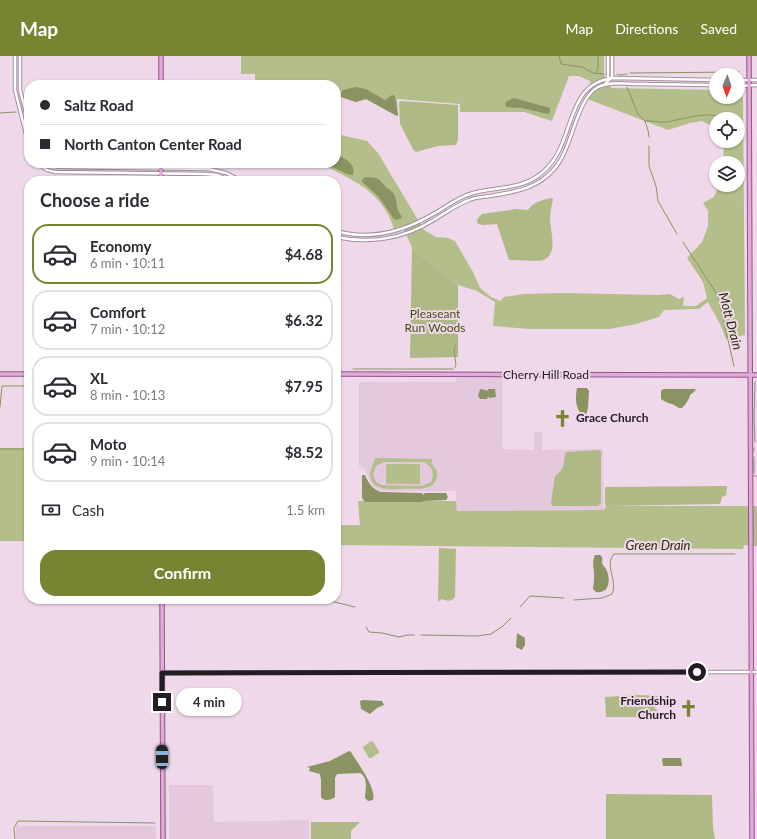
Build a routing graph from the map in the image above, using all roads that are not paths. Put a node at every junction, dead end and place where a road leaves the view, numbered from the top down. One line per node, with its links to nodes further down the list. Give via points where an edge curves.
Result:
1 (15, 56): 21 (street, via 15,90)
2 (20, 56): 20 (street, via 20,90)
3 (161, 56): 8 (main road)
4 (608, 56): 7 (street)
5 (612, 56): 7 (street)
6 (749, 56): 12 (main road)
7 (610, 78): 9 (street); 14 (street); 35 (street, via 593,84 584,92 558,154 546,170 534,179 519,185 466,195 416,224 397,230 370,235)
8 (161, 80)
9 (678, 80): 10 (street); 15 (street)
10 (709, 80)
11 (745, 80): 12 (street)
12 (749, 80): 13 (street); 18 (main road)
13 (757, 80)
14 (605, 85): 15 (street); 36 (street, via 593,90 587,98 562,157 552,171 536,184 520,191 468,200 426,225 398,236 362,240)
15 (678, 85): 16 (street)
16 (709, 85)
17 (745, 85): 18 (street)
18 (749, 85): 19 (street); 40 (main road)
19 (757, 85)
20 (24, 105)
21 (24, 126)
22 (44, 168): 28 (street)
23 (61, 168): 28 (street)
24 (102, 168): 25 (street); 29 (street)
25 (136, 168): 26 (street); 30 (street)
26 (161, 168): 27 (street); 31 (main road)
27 (198, 168): 32 (street); 34 (street)
28 (61, 173): 29 (street)
29 (102, 173): 30 (street)
30 (136, 173): 31 (street)
31 (161, 173): 32 (street)
32 (198, 174): 33 (street)
33 (218, 176)
34 (231, 176)
35 (341, 232)
36 (341, 237)
37 (0, 374): 38 (main road)
38 (24, 374)
39 (341, 374): 40 (main road, Cherry Hill Road)
40 (750, 375): 41 (main road, Cherry Hill Road); 43 (main road)
41 (757, 375)
42 (162, 604): 45 (main road)
43 (752, 672): 44 (street); 45 (street); 47 (main road)
44 (757, 672)
45 (162, 673): 46 (main road)
46 (163, 839)
47 (752, 839)

